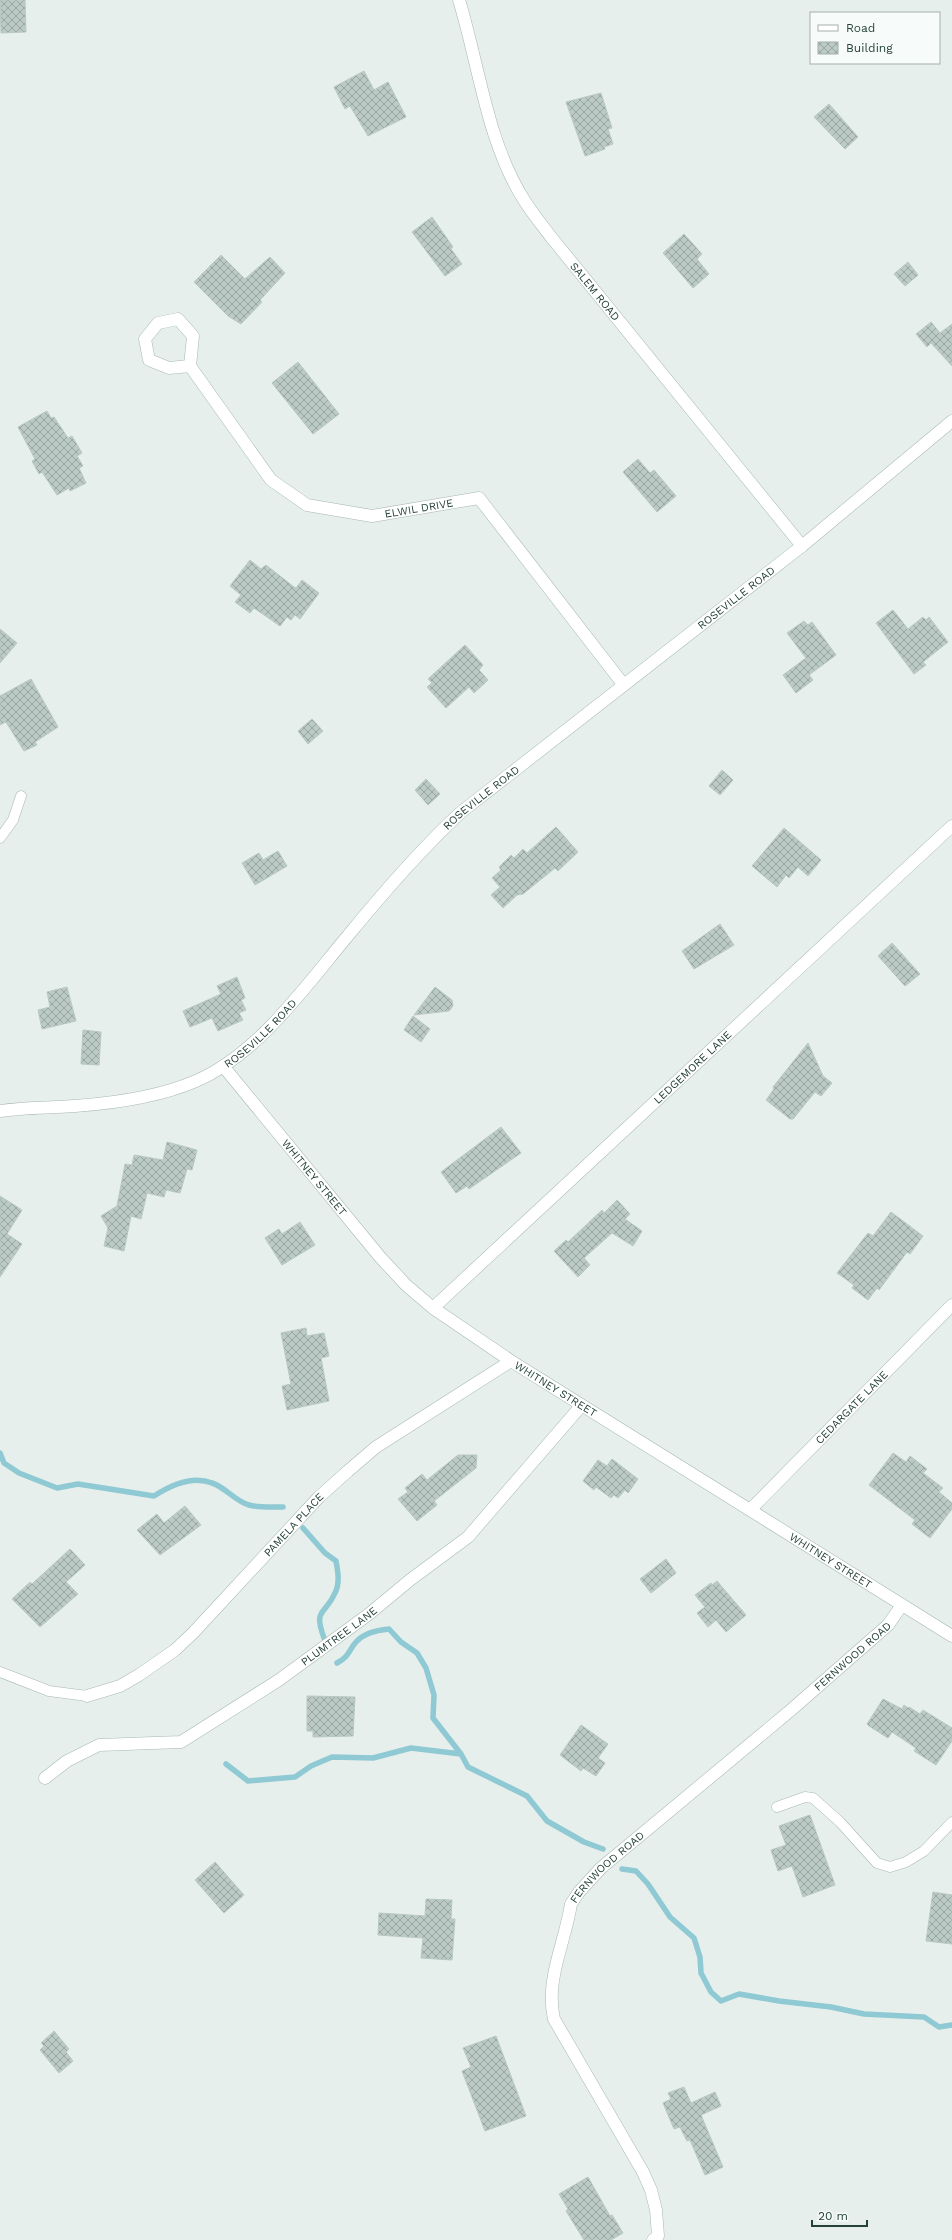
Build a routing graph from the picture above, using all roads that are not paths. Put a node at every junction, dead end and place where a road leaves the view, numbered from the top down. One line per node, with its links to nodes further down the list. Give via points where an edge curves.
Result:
1 (459, 0): 4 (street, SALEM ROAD, via 490,120 506,165 524,199 551,237)
2 (190, 366): 2 (street, via 192,336 178,319 158,323 145,339 149,360 170,368); 5 (street, ELWIL DRIVE, via 271,480 307,505 372,516 480,498)
3 (952, 420): 4 (street, ROSEVILLE ROAD)
4 (802, 546): 5 (street, ROSEVILLE ROAD)
5 (623, 684): 9 (street, ROSEVILLE ROAD, via 508,774 431,840 280,1015 251,1044)
6 (21, 796): 8 (lane, via 13,820)
7 (952, 826): 12 (street, LEDGEMORE LANE)
8 (0, 838)
9 (223, 1066): 10 (street, ROSEVILLE ROAD, via 197,1081 118,1102); 12 (street, WHITNEY STREET, via 380,1256 406,1285)
10 (0, 1110)
11 (952, 1305): 15 (street, CEDARGATE LANE)
12 (433, 1308): 13 (street, WHITNEY STREET)
13 (511, 1361): 14 (street, WHITNEY STREET); 19 (street, PAMELA PLACE, via 382,1443 348,1471 319,1497 175,1650 120,1686)
14 (581, 1406): 15 (street, WHITNEY STREET); 20 (street, PLUMTREE LANE, via 468,1537 279,1680 181,1742 99,1745 67,1761)
15 (751, 1509): 16 (street, WHITNEY STREET)
16 (902, 1604): 17 (street, WHITNEY STREET); 23 (street, FERNWOOD ROAD, via 888,1625 791,1710 601,1868 571,1904 551,1991 554,2019 610,2113 651,2190 658,2236)
17 (952, 1636)
18 (0, 1672): 19 (lane, via 49,1691)
19 (87, 1696)
20 (45, 1778)
21 (777, 1808): 22 (lane, via 804,1797 813,1798 824,1806 877,1863 890,1867 906,1862 924,1851)
22 (952, 1822)
23 (653, 2240)

